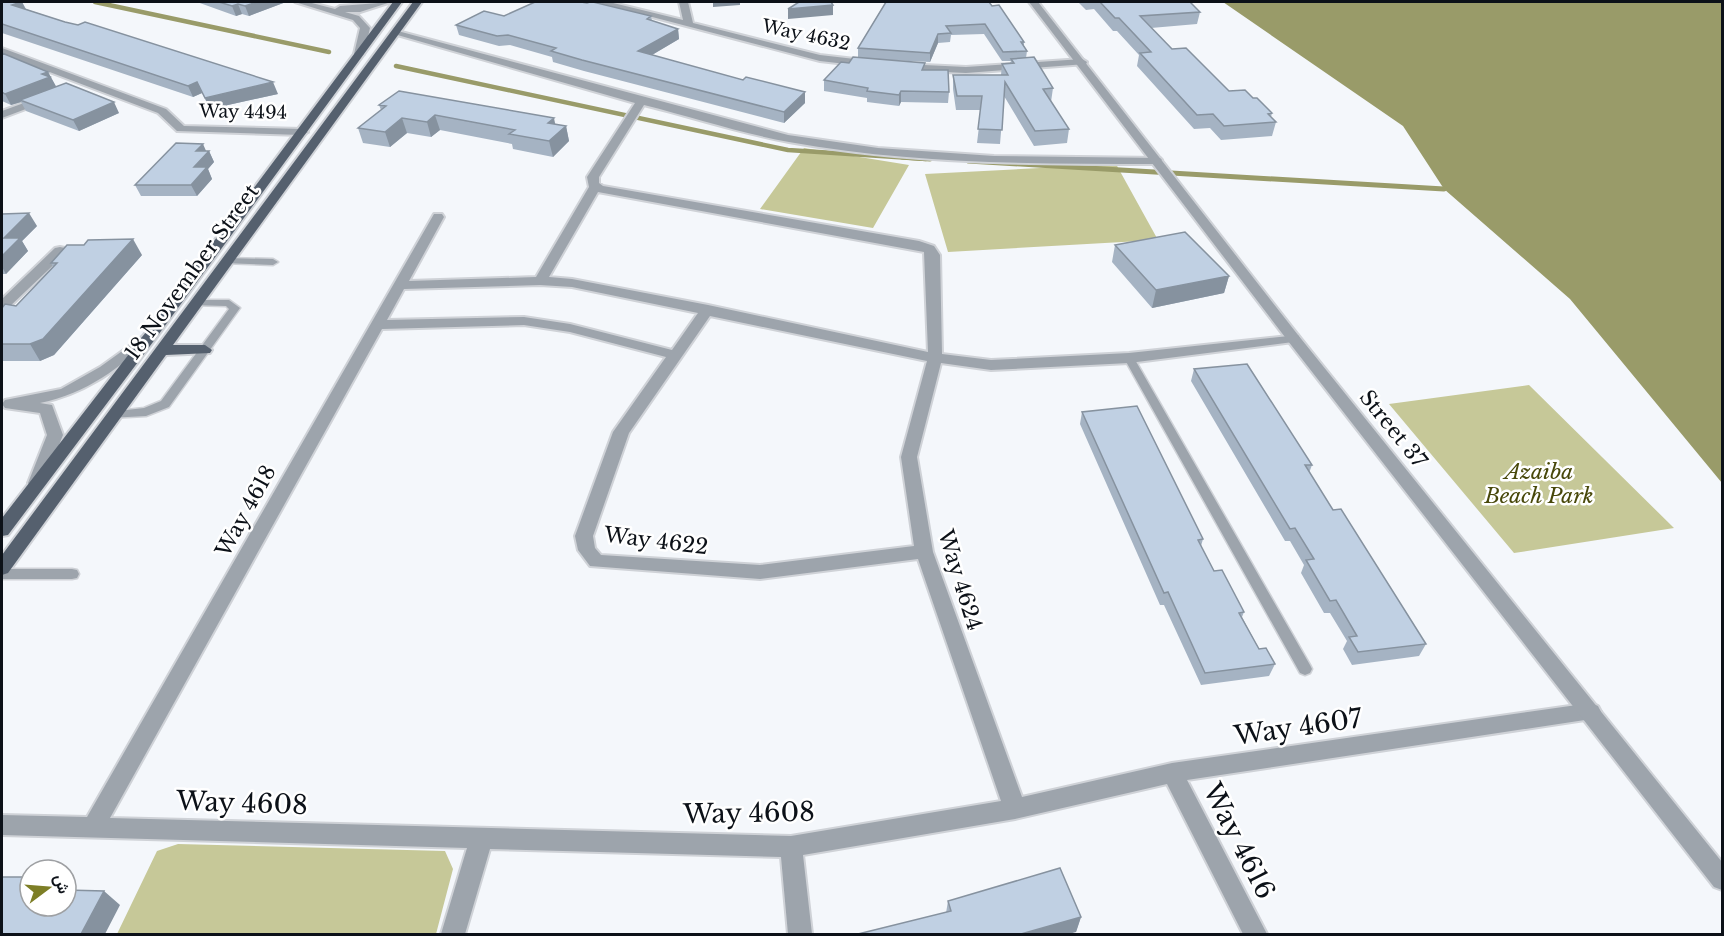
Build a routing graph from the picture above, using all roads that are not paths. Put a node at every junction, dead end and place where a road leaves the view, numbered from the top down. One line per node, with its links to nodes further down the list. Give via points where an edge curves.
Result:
1 (300, 2): 8 (street)
2 (386, 2): 8 (street, via 360,9)
3 (398, 2): 12 (main road, 18 November Street)
4 (417, 2): 10 (main road, 18 November Street)
5 (600, 2): 9 (street, Way 4632)
6 (684, 2): 9 (street)
7 (1034, 2): 13 (street, Street 37)
8 (330, 10): 12 (street, via 356,18 365,28)
9 (688, 24): 13 (street, Way 4632, via 820,58 888,66 966,70)
10 (397, 32): 15 (street); 22 (main road, 18 November Street)
11 (2, 51): 14 (street, Way 4494)
12 (358, 54): 17 (main road, 18 November Street)
13 (1082, 62): 18 (street, Street 37)
14 (88, 82): 16 (street); 17 (street, Way 4494, via 162,111 182,129)
15 (641, 101): 18 (street, via 788,138 878,151 994,160); 19 (street, via 593,177)
16 (2, 115)
17 (302, 132): 30 (main road, 18 November Street)
18 (1156, 160): 31 (street, Street 37)
19 (595, 187): 24 (street); 35 (street, Way 4624, via 609,193 929,249 933,255)
20 (438, 217): 25 (street, Way 4618)
21 (60, 251): 27 (street)
22 (226, 261): 23 (lane); 26 (main road, 18 November Street)
23 (273, 262)
24 (540, 281): 25 (street); 28 (street, via 573,283)
25 (398, 285): 29 (street, Way 4618)
26 (195, 303): 32 (main road, 18 November Street); 33 (lane, via 235,305)
27 (2, 306)
28 (708, 309): 34 (street, Way 4622); 35 (street)
29 (376, 325): 34 (street, via 524,321 570,328); 50 (street, Way 4618)
30 (151, 335): 37 (street, via 105,370 65,393); 39 (main road, 18 November Street)
31 (1293, 338): 36 (street); 46 (street, Street 37)
32 (160, 350): 33 (main road); 38 (main road, 18 November Street)
33 (205, 350): 38 (lane, via 165,404 146,412)
34 (675, 355): 41 (street, Way 4622, via 621,432 585,536 587,550 596,561 760,572)
35 (935, 358): 36 (street, via 992,365); 41 (street, Way 4624, via 909,457)
36 (1129, 358): 45 (lane)
37 (6, 404): 39 (street, via 46,409 55,435)
38 (113, 415): 42 (main road, 18 November Street)
39 (35, 487): 40 (main road, 18 November Street)
40 (2, 530)
41 (924, 552): 48 (street, Way 4624)
42 (2, 568)
43 (2, 574): 44 (lane)
44 (72, 574)
45 (1305, 669)
46 (1591, 712): 47 (street, Way 4607); 53 (street, Street 37)
47 (1172, 773): 48 (street, Way 4607); 56 (street, Way 4616)
48 (1015, 809): 52 (street, Way 4608)
49 (2, 825): 50 (street, Way 4608)
50 (93, 827): 51 (street, Way 4608)
51 (482, 837): 52 (street, Way 4608); 54 (street)
52 (791, 847): 55 (street)
53 (1722, 879)
54 (453, 934)
55 (800, 934)
56 (1255, 934)

